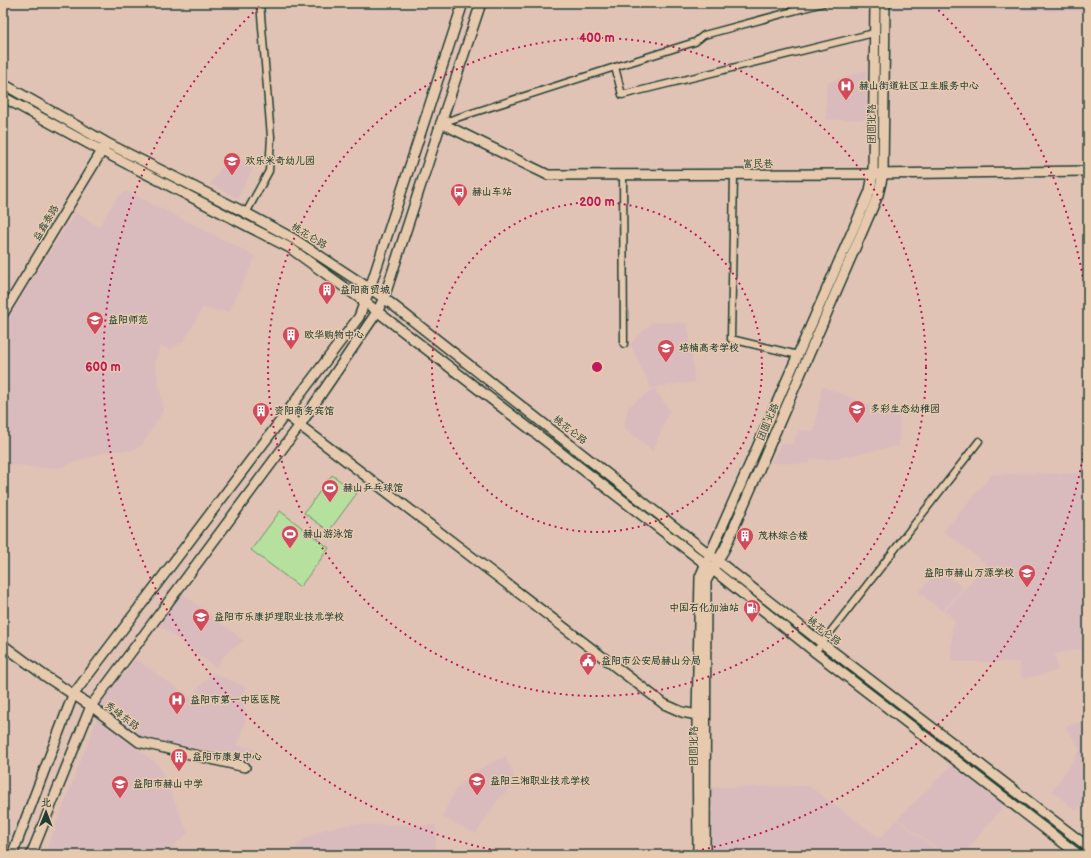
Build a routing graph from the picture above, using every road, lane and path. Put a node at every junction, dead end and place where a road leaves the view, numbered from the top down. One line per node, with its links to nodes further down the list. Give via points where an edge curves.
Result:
1 (260, 3): 18 (street, via 271,137 269,171)
2 (463, 3): 19 (main road)
3 (481, 3): 11 (main road)
4 (823, 3): 8 (street, via 704,35 695,42)
5 (875, 3): 7 (main road, 团圆北路)
6 (885, 3): 15 (main road, 团圆北路)
7 (874, 33): 8 (street, via 622,96); 15 (main road, 团圆北路)
8 (614, 67): 11 (street)
9 (3, 84): 12 (main road, 桃花仑路)
10 (3, 97): 13 (main road, 桃花仑路)
11 (440, 123): 16 (main road, 富民巷, via 548,174); 20 (main road)
12 (107, 143): 13 (main road, 益鑫泰路); 18 (main road, 桃花仑路)
13 (102, 151): 21 (main road, 桃花仑路, via 290,248); 23 (main road, 益鑫泰路)
14 (1088, 171): 15 (main road, 富民巷)
15 (878, 174): 17 (main road, 富民巷); 25 (main road, 团圆北路); 30 (main road, 团圆北路, via 878,195)
16 (623, 175): 17 (main road, 富民巷); 24 (street)
17 (734, 175): 25 (street, via 731,339)
18 (246, 213): 19 (main road, 桃花仑路, via 294,239)
19 (370, 288): 20 (main road, 桃花仑路); 21 (main road)
20 (384, 298): 22 (main road); 29 (main road, 桃花仑路)
21 (365, 302): 22 (main road, 桃花仑路); 26 (main road, via 359,317)
22 (377, 312): 27 (main road); 31 (main road, 桃花仑路)
23 (3, 314)
24 (624, 344)
25 (798, 355): 29 (main road, 团圆北路)
26 (285, 414): 27 (main road); 35 (main road)
27 (300, 426): 36 (main road); 37 (main road, via 664,704 682,712)
28 (979, 441): 32 (street)
29 (710, 555): 30 (main road, 桃花仑路); 31 (main road, 团圆北路)
30 (719, 561): 31 (main road, 团圆北路); 32 (main road, 桃花仑路)
31 (708, 566): 34 (main road, 桃花仑路); 37 (main road, 团圆北路)
32 (822, 643): 34 (street); 39 (main road, 桃花仑路)
33 (3, 645): 35 (main road, 秀峰东路)
34 (815, 652): 44 (main road, 桃花仑路)
35 (74, 695): 36 (main road, 秀峰东路); 40 (main road)
36 (91, 706): 38 (main road, 秀峰东路, via 139,742); 41 (main road)
37 (701, 716): 42 (main road, 团圆北路); 43 (main road, 团圆北路)
38 (245, 767)
39 (1088, 847)
40 (12, 855)
41 (31, 855)
42 (698, 855)
43 (705, 855)
44 (1079, 855)

